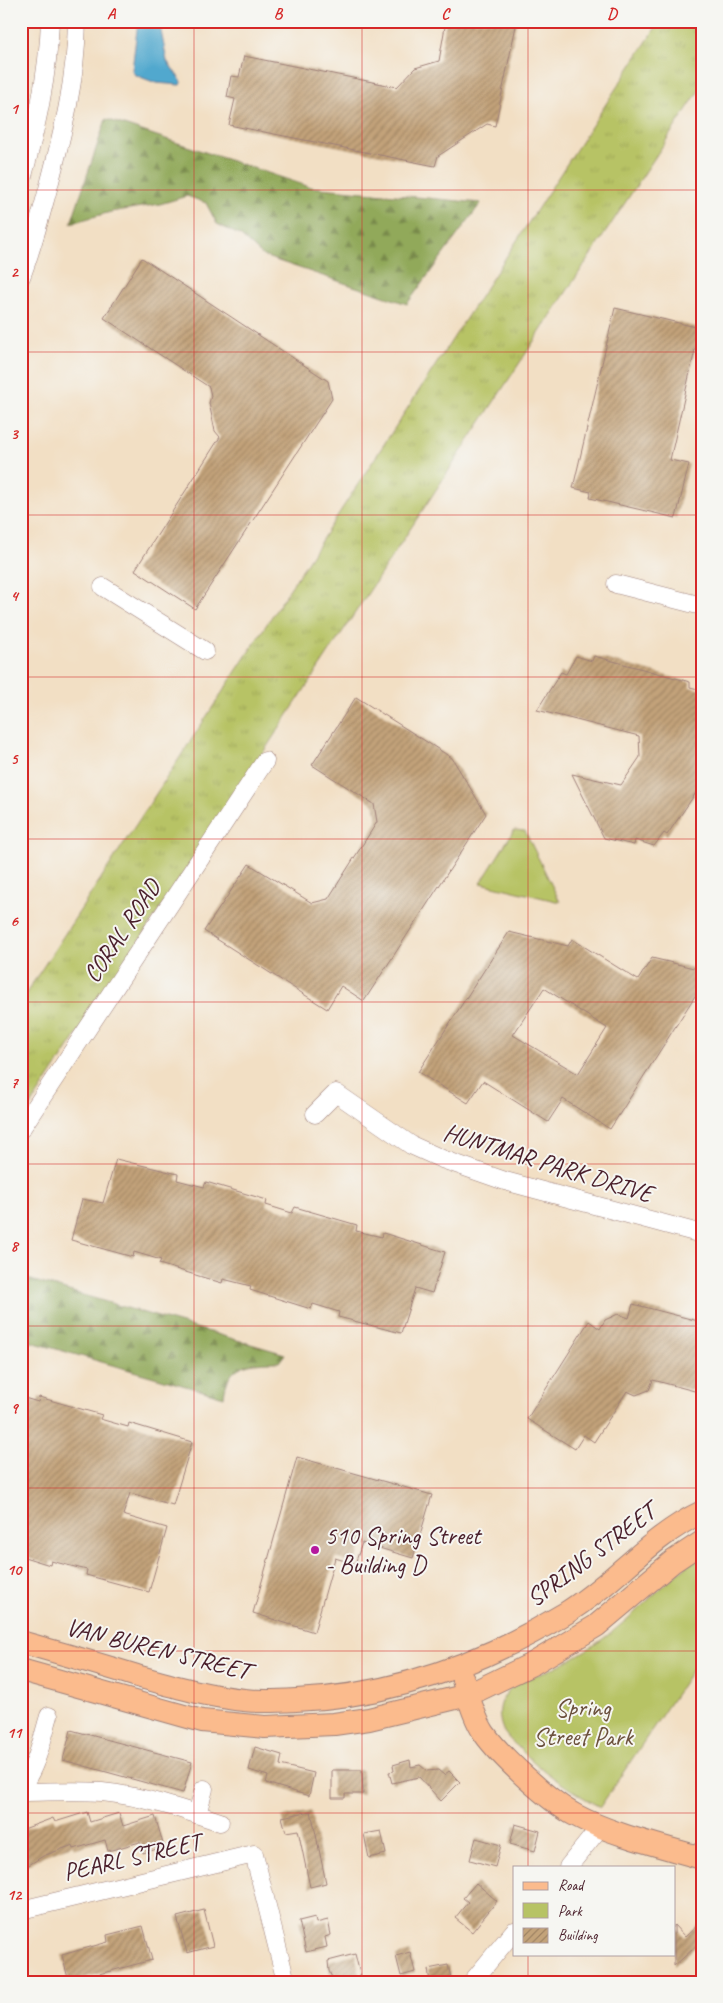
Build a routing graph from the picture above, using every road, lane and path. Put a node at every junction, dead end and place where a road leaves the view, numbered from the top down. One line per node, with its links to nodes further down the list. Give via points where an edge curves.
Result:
1 (50, 21): 3 (street, via 40,110)
2 (76, 21): 4 (street, via 70,105)
3 (21, 183)
4 (21, 277)
5 (616, 584): 7 (street)
6 (103, 587): 8 (street)
7 (702, 606)
8 (205, 651)
9 (265, 761): 11 (street, CORAL ROAD)
10 (316, 1114): 12 (street, HUNTMAR PARK DRIVE, via 336,1093 411,1145 442,1159 505,1181)
11 (21, 1129)
12 (702, 1234)
13 (702, 1512): 16 (main road, SPRING STREET, via 658,1538 568,1612)
14 (702, 1542): 18 (main road, via 580,1636)
15 (21, 1642): 16 (main road, VAN BUREN STREET, via 178,1687 246,1700 313,1700 349,1696 382,1690)
16 (459, 1667): 18 (main road)
17 (21, 1670): 18 (main road, via 165,1712 236,1726 298,1726 357,1721)
18 (468, 1695): 25 (main road, via 485,1734 520,1772 575,1815)
19 (49, 1716): 20 (street, via 36,1760)
20 (21, 1787)
21 (204, 1789): 23 (street)
22 (21, 1792): 23 (street, via 100,1792)
23 (197, 1814): 24 (street)
24 (220, 1822)
25 (601, 1826): 26 (main road); 27 (street)
26 (702, 1858)
27 (569, 1866)
28 (21, 1910): 30 (street, PEARL STREET, via 254,1854)
29 (513, 1932): 31 (street)
30 (286, 1982)
31 (472, 1982)

